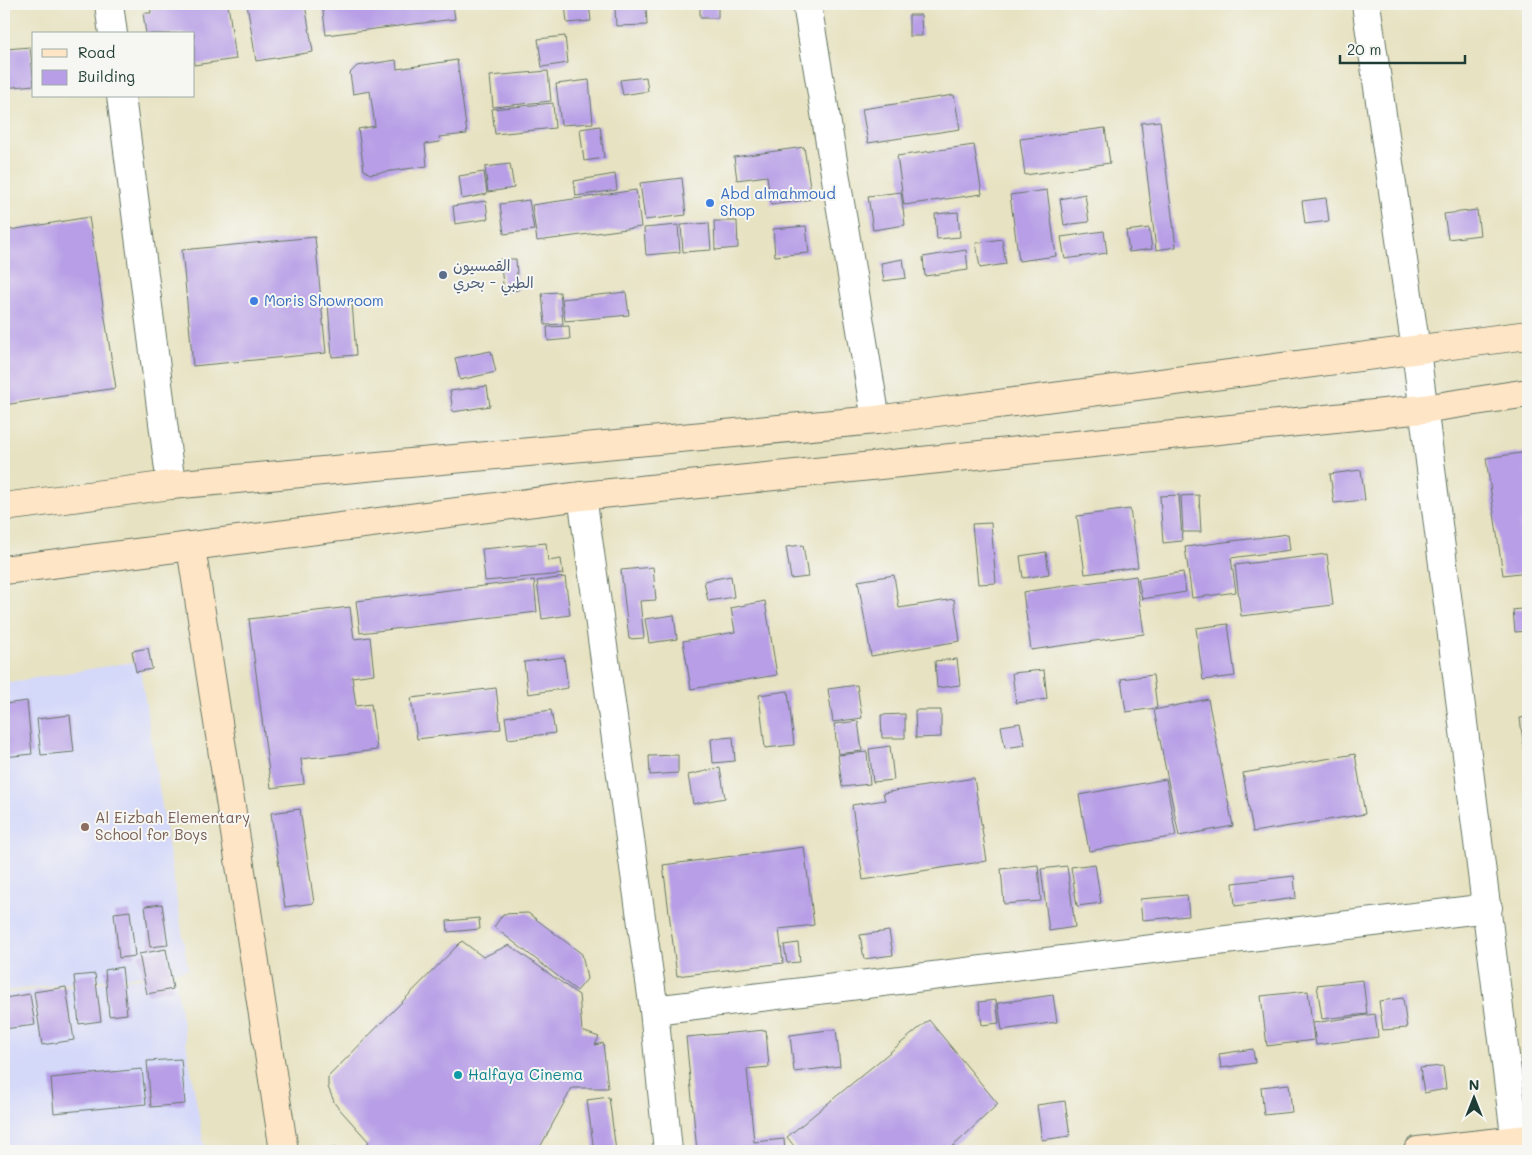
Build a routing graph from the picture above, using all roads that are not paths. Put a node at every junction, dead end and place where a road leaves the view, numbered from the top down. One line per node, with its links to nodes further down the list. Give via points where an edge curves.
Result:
1 (109, 4): 4 (street)
2 (807, 4): 10 (street)
3 (1366, 4): 7 (street)
4 (113, 32)
5 (121, 98): 11 (street)
6 (1528, 335): 7 (street)
7 (1416, 350): 9 (street); 10 (street)
8 (1528, 393): 9 (street)
9 (1423, 408): 12 (street); 16 (street)
10 (876, 420): 11 (street)
11 (171, 485): 13 (street)
12 (582, 496): 14 (street); 17 (street)
13 (4, 507)
14 (191, 547): 15 (street); 19 (street)
15 (4, 570)
16 (1488, 908): 17 (street); 18 (street)
17 (654, 1010): 20 (street)
18 (1520, 1143): 21 (street)
19 (284, 1151)
20 (668, 1151)
21 (1418, 1151)

